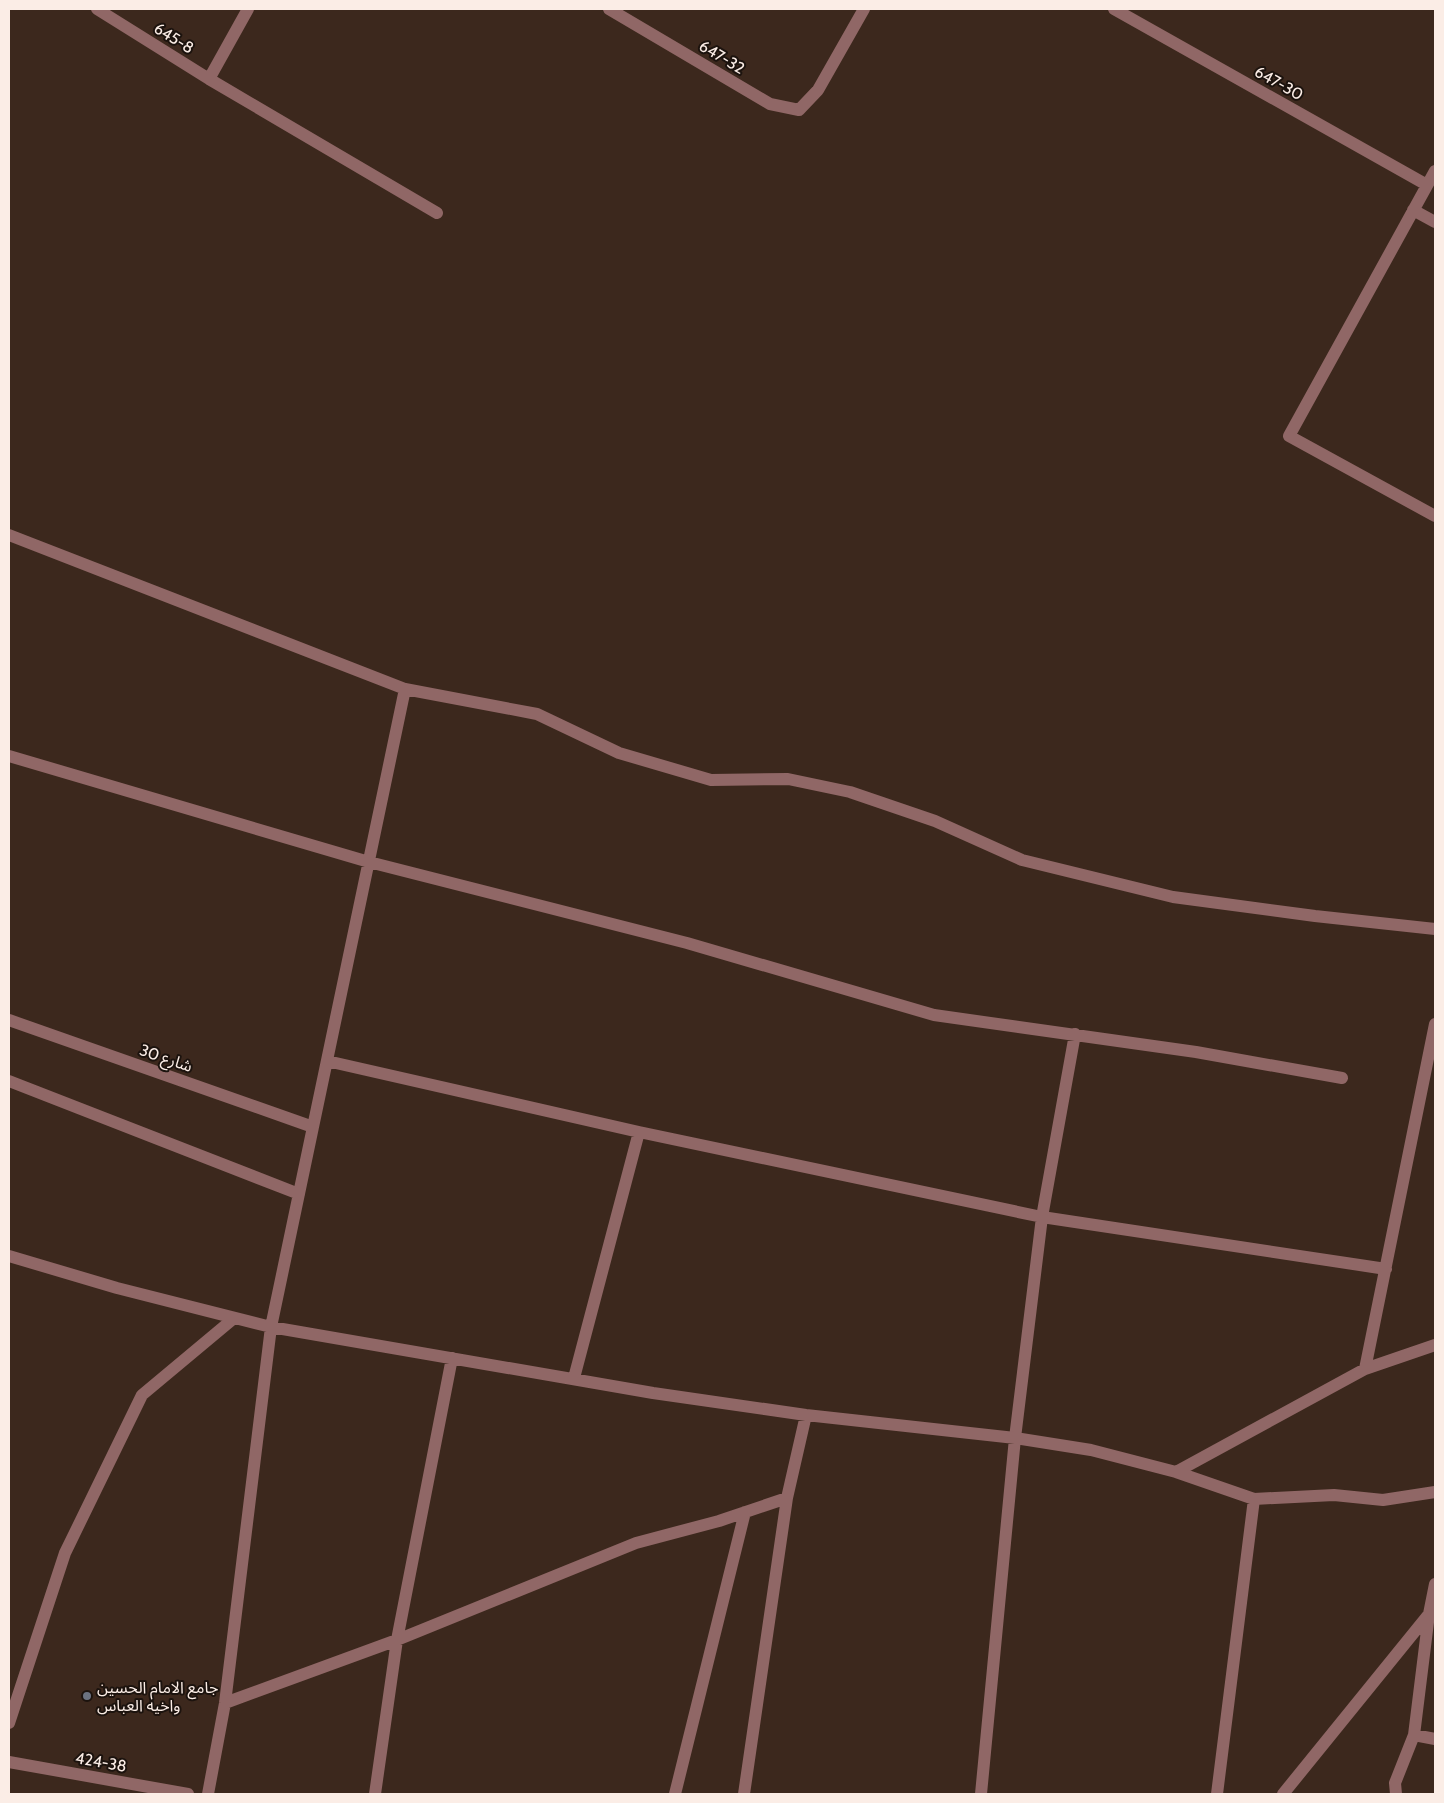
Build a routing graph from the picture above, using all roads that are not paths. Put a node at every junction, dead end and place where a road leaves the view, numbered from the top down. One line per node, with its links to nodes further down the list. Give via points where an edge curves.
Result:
1 (97, 9): 6 (street, 645-8)
2 (248, 9): 6 (street)
3 (609, 9): 4 (street, 647-32, via 770,104 799,110 818,90)
4 (864, 9)
5 (1114, 9): 8 (street, 647-30)
6 (209, 79): 10 (street, 645-8)
7 (1435, 170): 8 (street)
8 (1427, 185): 9 (street)
9 (1413, 210): 11 (street); 12 (street, via 1289,436)
10 (436, 213)
11 (1435, 222)
12 (1435, 516)
13 (9, 535): 14 (street)
14 (405, 689): 16 (street); 17 (street, via 537,714 619,753 711,780 788,779 850,792 935,821 1022,860 1173,897)
15 (9, 756): 16 (street)
16 (369, 862): 20 (street, via 687,943 934,1014); 21 (street)
17 (1435, 929)
18 (9, 1020): 24 (street, شارع 30)
19 (1435, 1024): 29 (street)
20 (1075, 1034): 22 (street); 27 (street)
21 (327, 1061): 24 (street); 25 (street)
22 (1342, 1078)
23 (9, 1081): 26 (street)
24 (313, 1127): 26 (street)
25 (639, 1132): 27 (street); 35 (street)
26 (299, 1194): 31 (street)
27 (1042, 1217): 29 (street); 37 (street)
28 (9, 1256): 30 (street)
29 (1386, 1269): 34 (street)
30 (233, 1319): 31 (street); 48 (street, via 142,1395 66,1553)
31 (271, 1328): 33 (street); 47 (street)
32 (1435, 1345): 34 (street)
33 (452, 1358): 35 (street); 45 (street)
34 (1365, 1368): 38 (street)
35 (574, 1378): 36 (street)
36 (806, 1415): 37 (street); 40 (street)
37 (1015, 1438): 38 (street, via 1091,1450); 57 (street)
38 (1176, 1472): 41 (street)
39 (1435, 1492): 41 (street, via 1383,1500 1318,1495)
40 (787, 1498): 42 (street); 56 (street)
41 (1254, 1500): 58 (street)
42 (745, 1512): 45 (street, via 636,1543); 55 (street)
43 (1435, 1584): 44 (street)
44 (1429, 1614): 46 (street); 59 (street)
45 (398, 1640): 47 (street); 54 (street)
46 (1429, 1659): 49 (street)
47 (225, 1703): 53 (street)
48 (9, 1723)
49 (1414, 1735): 50 (street); 60 (street, via 1395,1782)
50 (1435, 1739)
51 (9, 1762): 52 (street, 424-38)
52 (188, 1794)
53 (208, 1794)
54 (375, 1794)
55 (675, 1794)
56 (744, 1794)
57 (981, 1794)
58 (1217, 1794)
59 (1284, 1794)
60 (1396, 1794)

